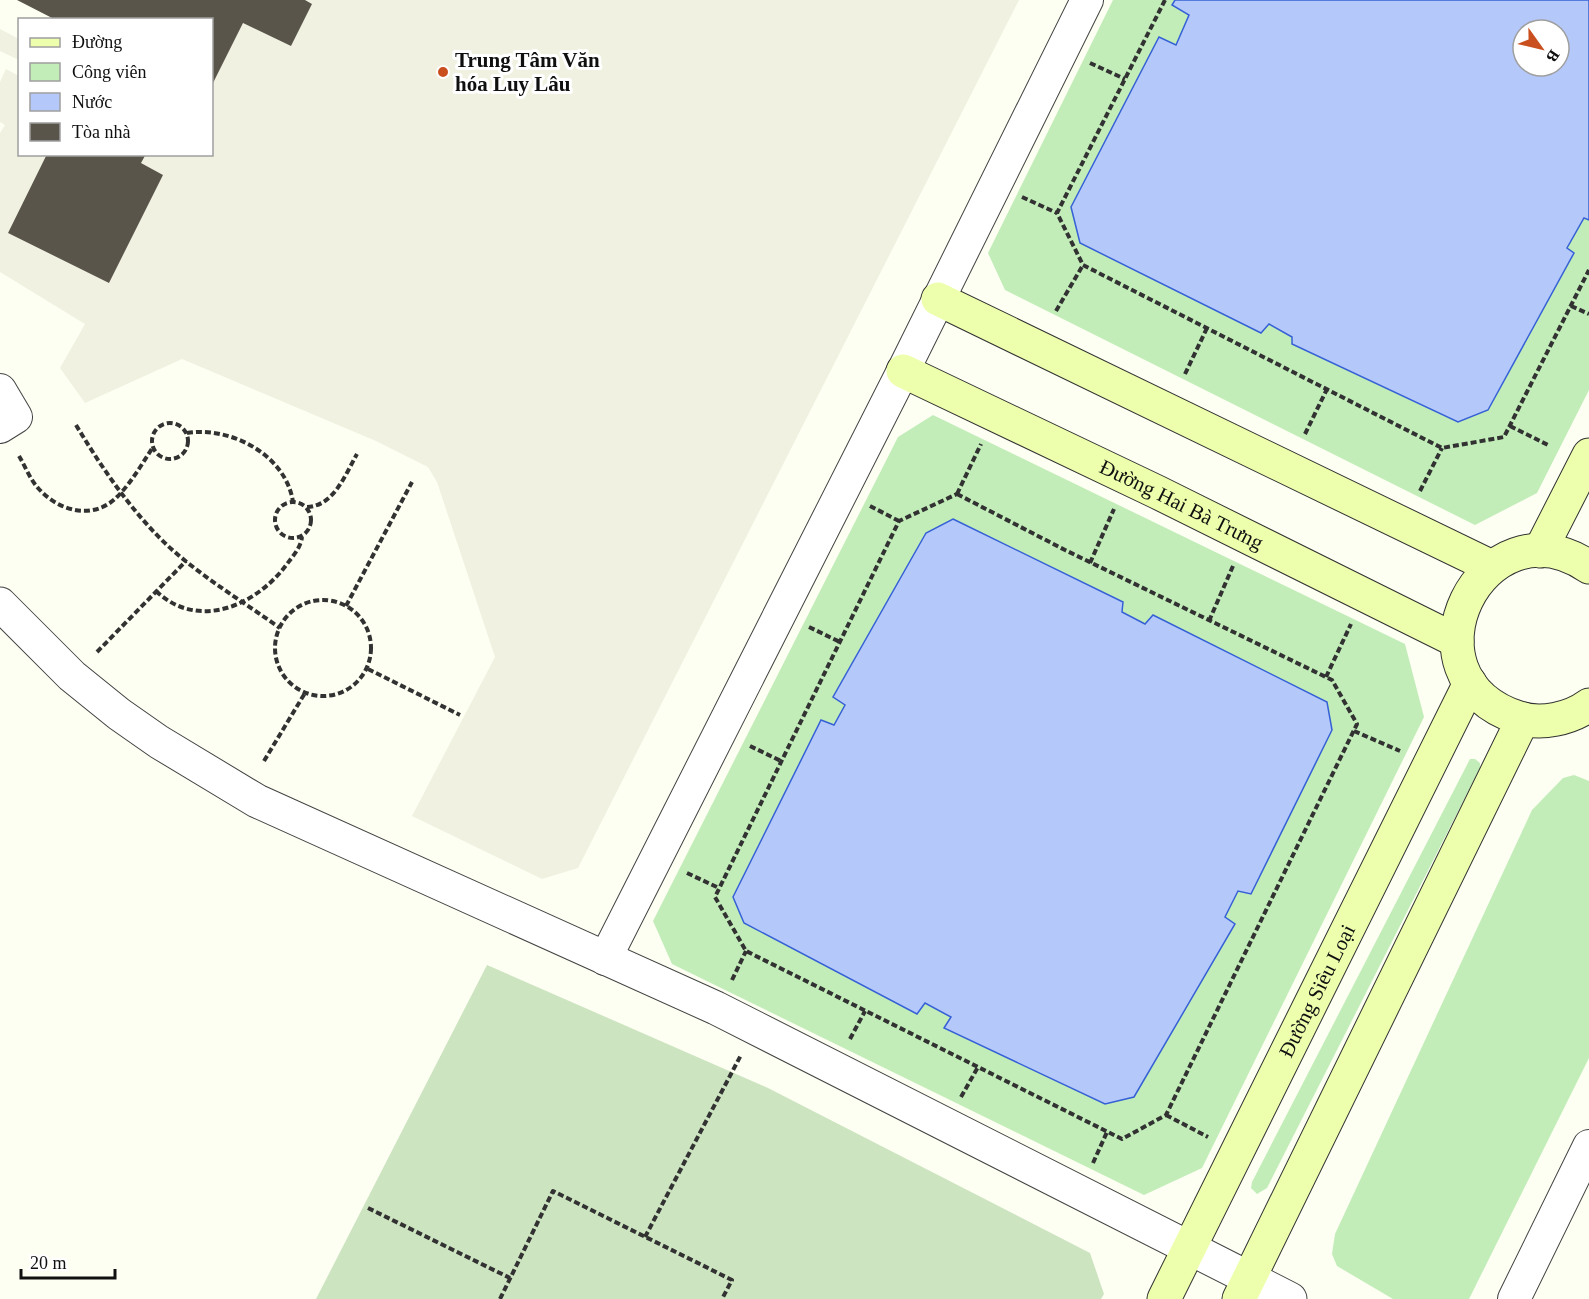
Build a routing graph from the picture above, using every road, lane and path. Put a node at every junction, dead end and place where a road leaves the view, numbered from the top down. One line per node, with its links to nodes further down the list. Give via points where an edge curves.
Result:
1 (1087, 0): 9 (street)
2 (1165, 0): 4 (path)
3 (1087, 62): 4 (path)
4 (1125, 79): 6 (path)
5 (1021, 197): 6 (path)
6 (1057, 213): 7 (path)
7 (1083, 265): 11 (path); 13 (path)
8 (1589, 270): 10 (path)
9 (938, 299): 14 (street); 44 (main road)
10 (1571, 306): 12 (path); 19 (path)
11 (1056, 310)
12 (1589, 314)
13 (1207, 328): 15 (path); 16 (path)
14 (903, 371): 54 (main road, Đường Hai Bà Trưng); 72 (street)
15 (1185, 374)
16 (1327, 389): 22 (path); 26 (path)
17 (0, 390): 20 (street, via 16,417)
18 (76, 425): 31 (path)
19 (1510, 426): 24 (path); 26 (path, via 1504,437)
20 (0, 427)
21 (187, 434): 25 (path, via 176,424 163,424 154,433); 25 (path, via 187,449 174,460 157,455); 34 (path, via 228,435 266,455 287,479)
22 (1305, 434)
23 (981, 444): 33 (path)
24 (1550, 446)
25 (153, 447): 31 (path)
26 (1442, 448): 32 (path)
27 (357, 454): 36 (path, via 330,498)
28 (1589, 455): 40 (main road)
29 (19, 456): 31 (path, via 37,487 69,510 92,511)
30 (411, 482): 49 (path)
31 (121, 491): 41 (path, via 167,545)
32 (1420, 491)
33 (957, 494): 38 (path); 42 (path)
34 (292, 502): 36 (path); 39 (path, via 281,506 275,524 286,537)
35 (870, 506): 38 (path)
36 (306, 507): 39 (path, via 312,522)
37 (1114, 509): 42 (path)
38 (899, 521): 55 (path)
39 (302, 537): 47 (path, via 279,575)
40 (1540, 551): 44 (main road, via 1519,554); 45 (main road, via 1560,553)
41 (186, 561): 46 (path); 47 (path)
42 (1090, 563): 50 (path)
43 (1233, 566): 50 (path)
44 (1492, 567): 54 (main road, via 1470,590 1461,608)
45 (1589, 567)
46 (156, 591): 47 (path, via 176,606 208,613); 56 (path)
47 (243, 602): 53 (path)
48 (0, 604): 72 (street, via 72,676 119,714 218,779 257,801)
49 (346, 606): 53 (path, via 325,599 309,602 294,609); 57 (path, via 365,623 371,638)
50 (1209, 621): 58 (path)
51 (1351, 624): 58 (path)
52 (809, 627): 55 (path)
53 (280, 628): 60 (path, via 274,652 279,668 287,682)
54 (1457, 641): 59 (main road)
55 (840, 642): 67 (path)
56 (97, 652)
57 (368, 669): 60 (path, via 346,691 331,696); 62 (path)
58 (1326, 677): 64 (path, via 1332,680 1357,724)
59 (1470, 683): 63 (main road, via 1493,706); 86 (main road, Đường Siêu Loại)
60 (305, 693): 68 (path)
61 (1586, 711): 63 (main road, via 1555,719)
62 (460, 715)
63 (1523, 719): 88 (main road)
64 (1354, 731): 66 (path); 79 (path)
65 (750, 746): 67 (path)
66 (1400, 752)
67 (781, 760): 70 (path)
68 (264, 761)
69 (687, 873): 70 (path)
70 (719, 888): 71 (path, via 715,897)
71 (746, 951): 73 (path); 74 (path)
72 (605, 959): 75 (street)
73 (730, 982)
74 (865, 1011): 76 (path); 77 (path)
75 (756, 1028): 85 (path); 86 (street)
76 (849, 1042)
77 (978, 1067): 78 (path); 80 (path)
78 (961, 1097)
79 (1166, 1115): 80 (path, via 1122,1139); 81 (path)
80 (1107, 1132): 83 (path)
81 (1208, 1137)
82 (1589, 1146): 93 (street)
83 (1093, 1163)
84 (368, 1208): 87 (path)
85 (645, 1237): 87 (path, via 554,1191); 90 (path, via 732,1280)
86 (1190, 1247): 88 (street); 91 (main road, Đường Siêu Loại)
87 (510, 1278): 89 (path)
88 (1244, 1289): 92 (street)
89 (500, 1299)
90 (722, 1299)
91 (1164, 1299)
92 (1290, 1299)
93 (1514, 1299)

